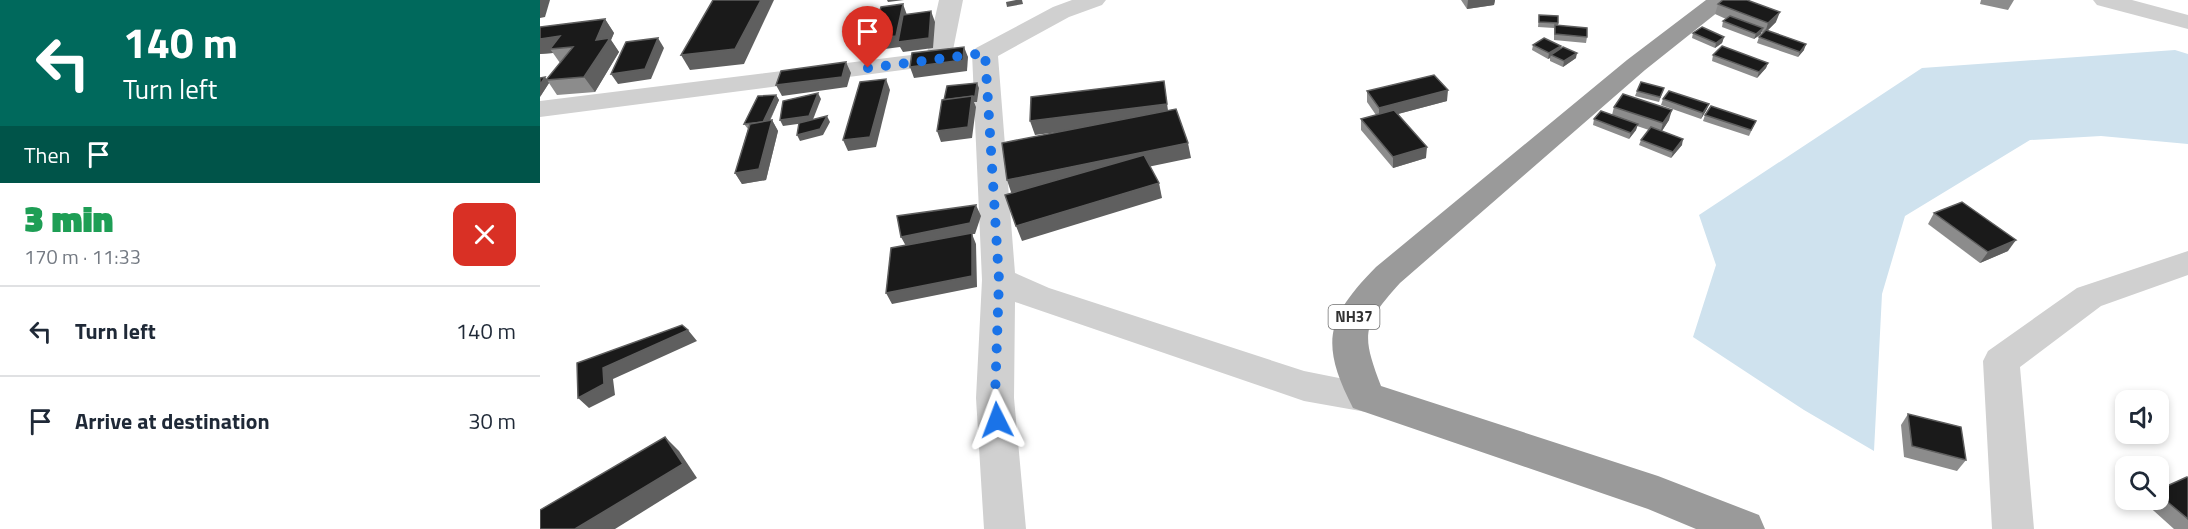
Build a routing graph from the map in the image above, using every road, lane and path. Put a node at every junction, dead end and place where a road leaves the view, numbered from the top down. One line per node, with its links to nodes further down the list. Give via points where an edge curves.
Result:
1 (951, 0): 7 (street)
2 (1094, 0): 6 (street, via 1061,12)
3 (1720, 0): 11 (highway, NH37, via 1627,72 1363,300 1350,325 1347,344)
4 (2105, 0): 5 (street)
5 (2188, 22)
6 (985, 53): 7 (street); 10 (street)
7 (938, 59): 8 (street)
8 (540, 109)
9 (2188, 263): 14 (street, via 2089,297 2001,361)
10 (999, 280): 11 (street, via 1037,297 1304,386); 12 (street, via 995,398)
11 (1366, 397): 13 (highway, via 1658,494)
12 (1005, 529)
13 (1744, 529)
14 (2013, 529)

